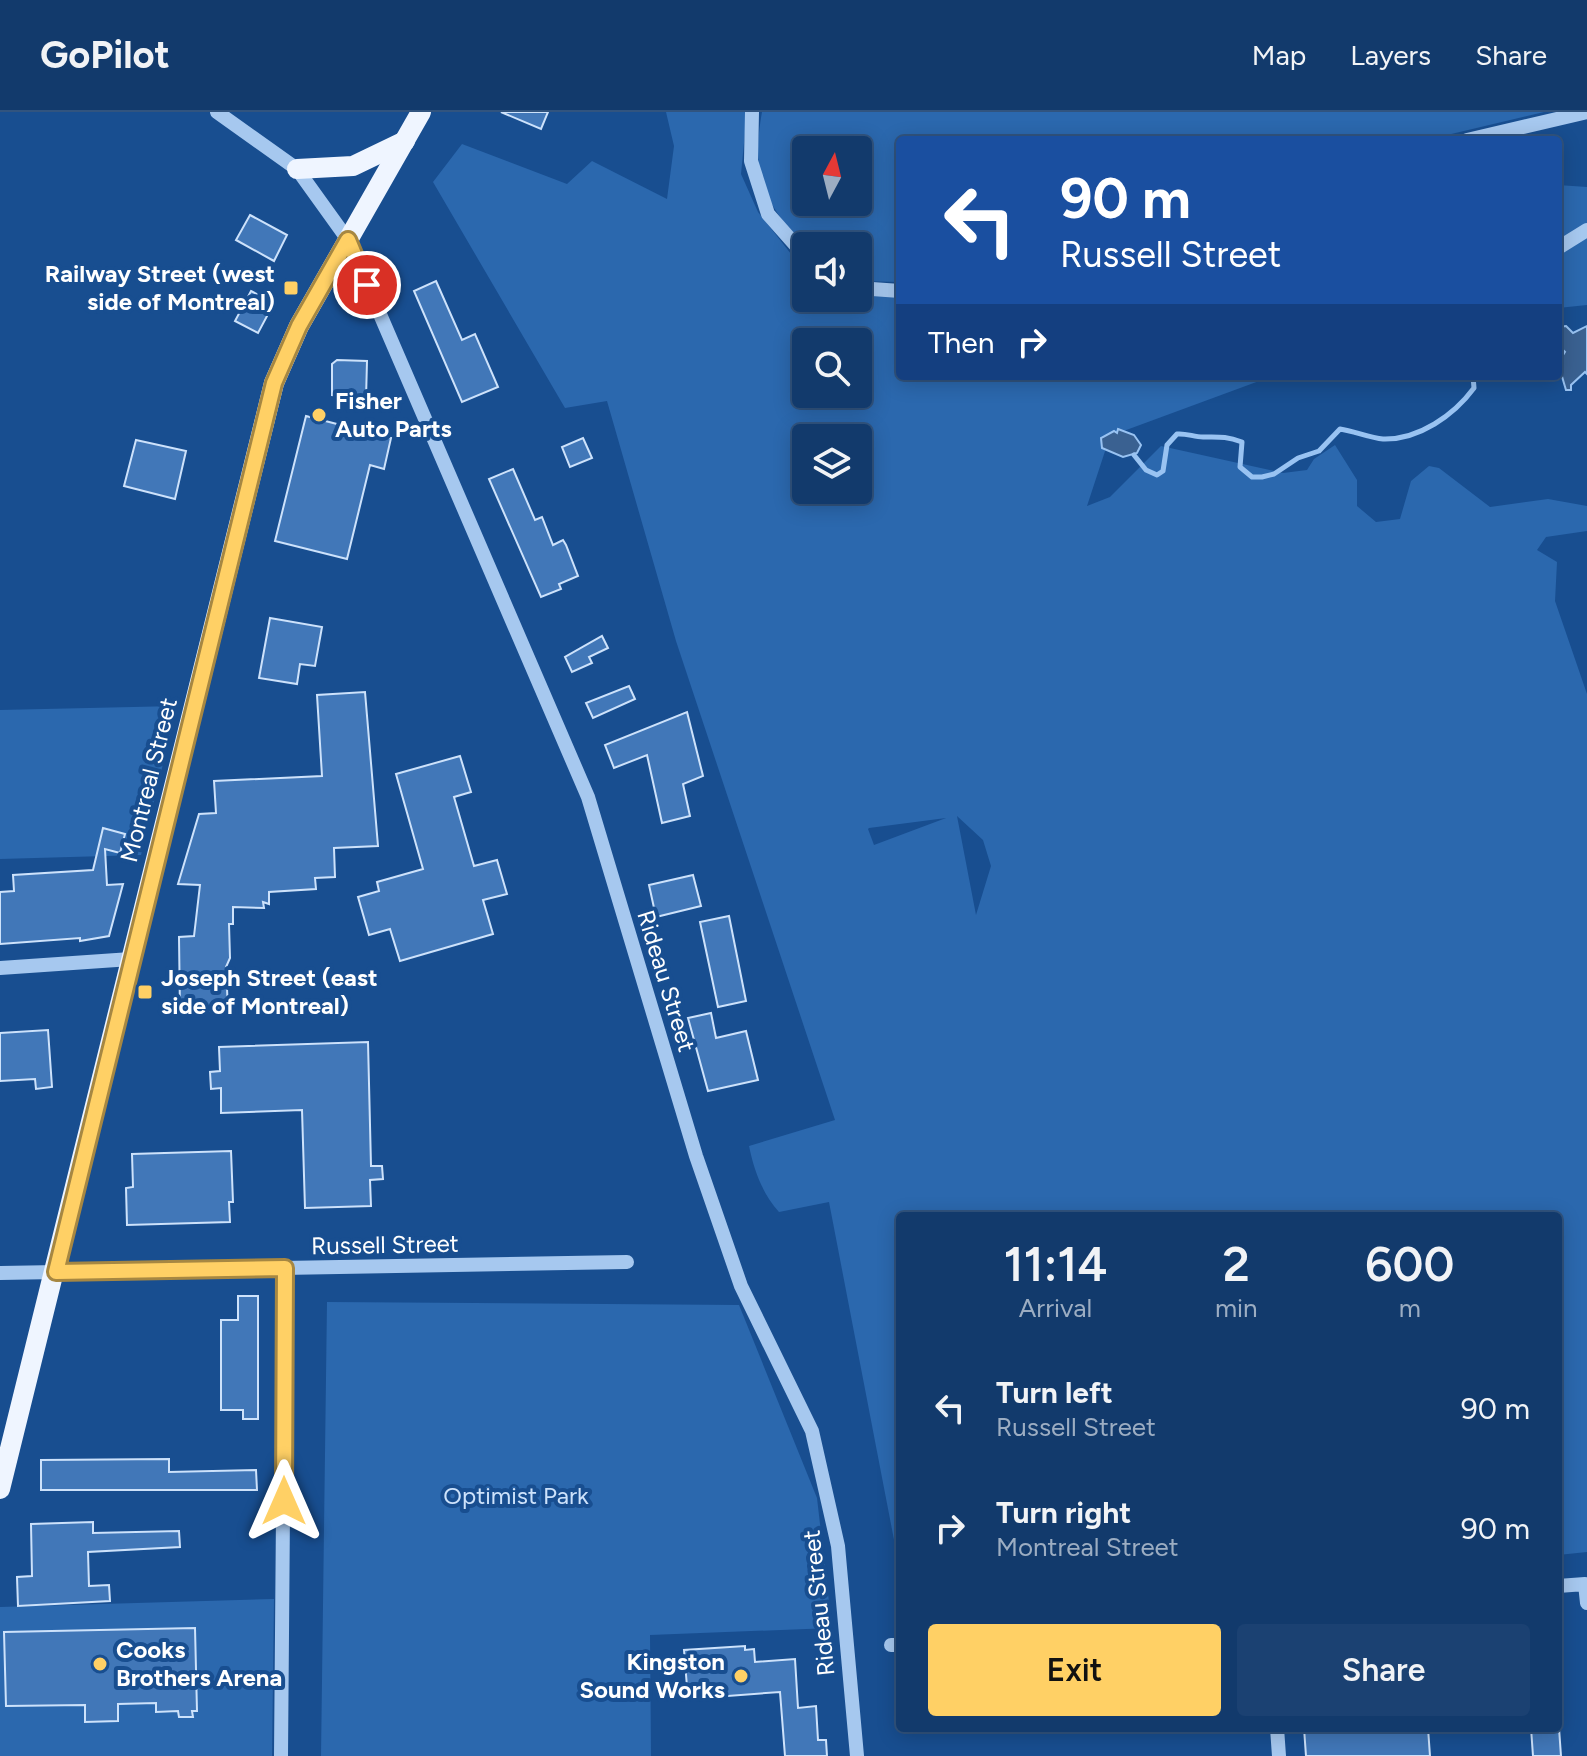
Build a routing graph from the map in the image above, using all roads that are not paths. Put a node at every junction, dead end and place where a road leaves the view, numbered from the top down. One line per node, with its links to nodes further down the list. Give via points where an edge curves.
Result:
1 (217, 112): 7 (street, Rideau Street)
2 (421, 112): 6 (main road, Montreal Street)
3 (752, 112): 10 (street, via 751,161 768,214)
4 (1587, 112): 5 (street)
5 (1484, 136)
6 (405, 141): 7 (main road, via 353,166); 9 (main road, Montreal Street)
7 (297, 169): 9 (street, Rideau Street)
8 (1587, 230): 11 (street)
9 (348, 240): 14 (main road, Montreal Street, via 274,383); 26 (street, Rideau Street, via 588,797 696,1156 741,1286 812,1431 838,1546)
10 (792, 241)
11 (1562, 246)
12 (872, 289): 13 (street)
13 (896, 291)
14 (131, 959): 15 (street); 18 (main road, Montreal Street)
15 (0, 968)
16 (627, 1262): 17 (street, Russell Street)
17 (285, 1268): 18 (street, Russell Street); 25 (street)
18 (56, 1272): 19 (street, Russell Street); 20 (main road, Montreal Street)
19 (0, 1273)
20 (0, 1489)
21 (1585, 1584): 22 (street); 23 (street)
22 (1562, 1586)
23 (1587, 1603)
24 (1277, 1732): 27 (street)
25 (281, 1756)
26 (857, 1756)
27 (1279, 1756)

